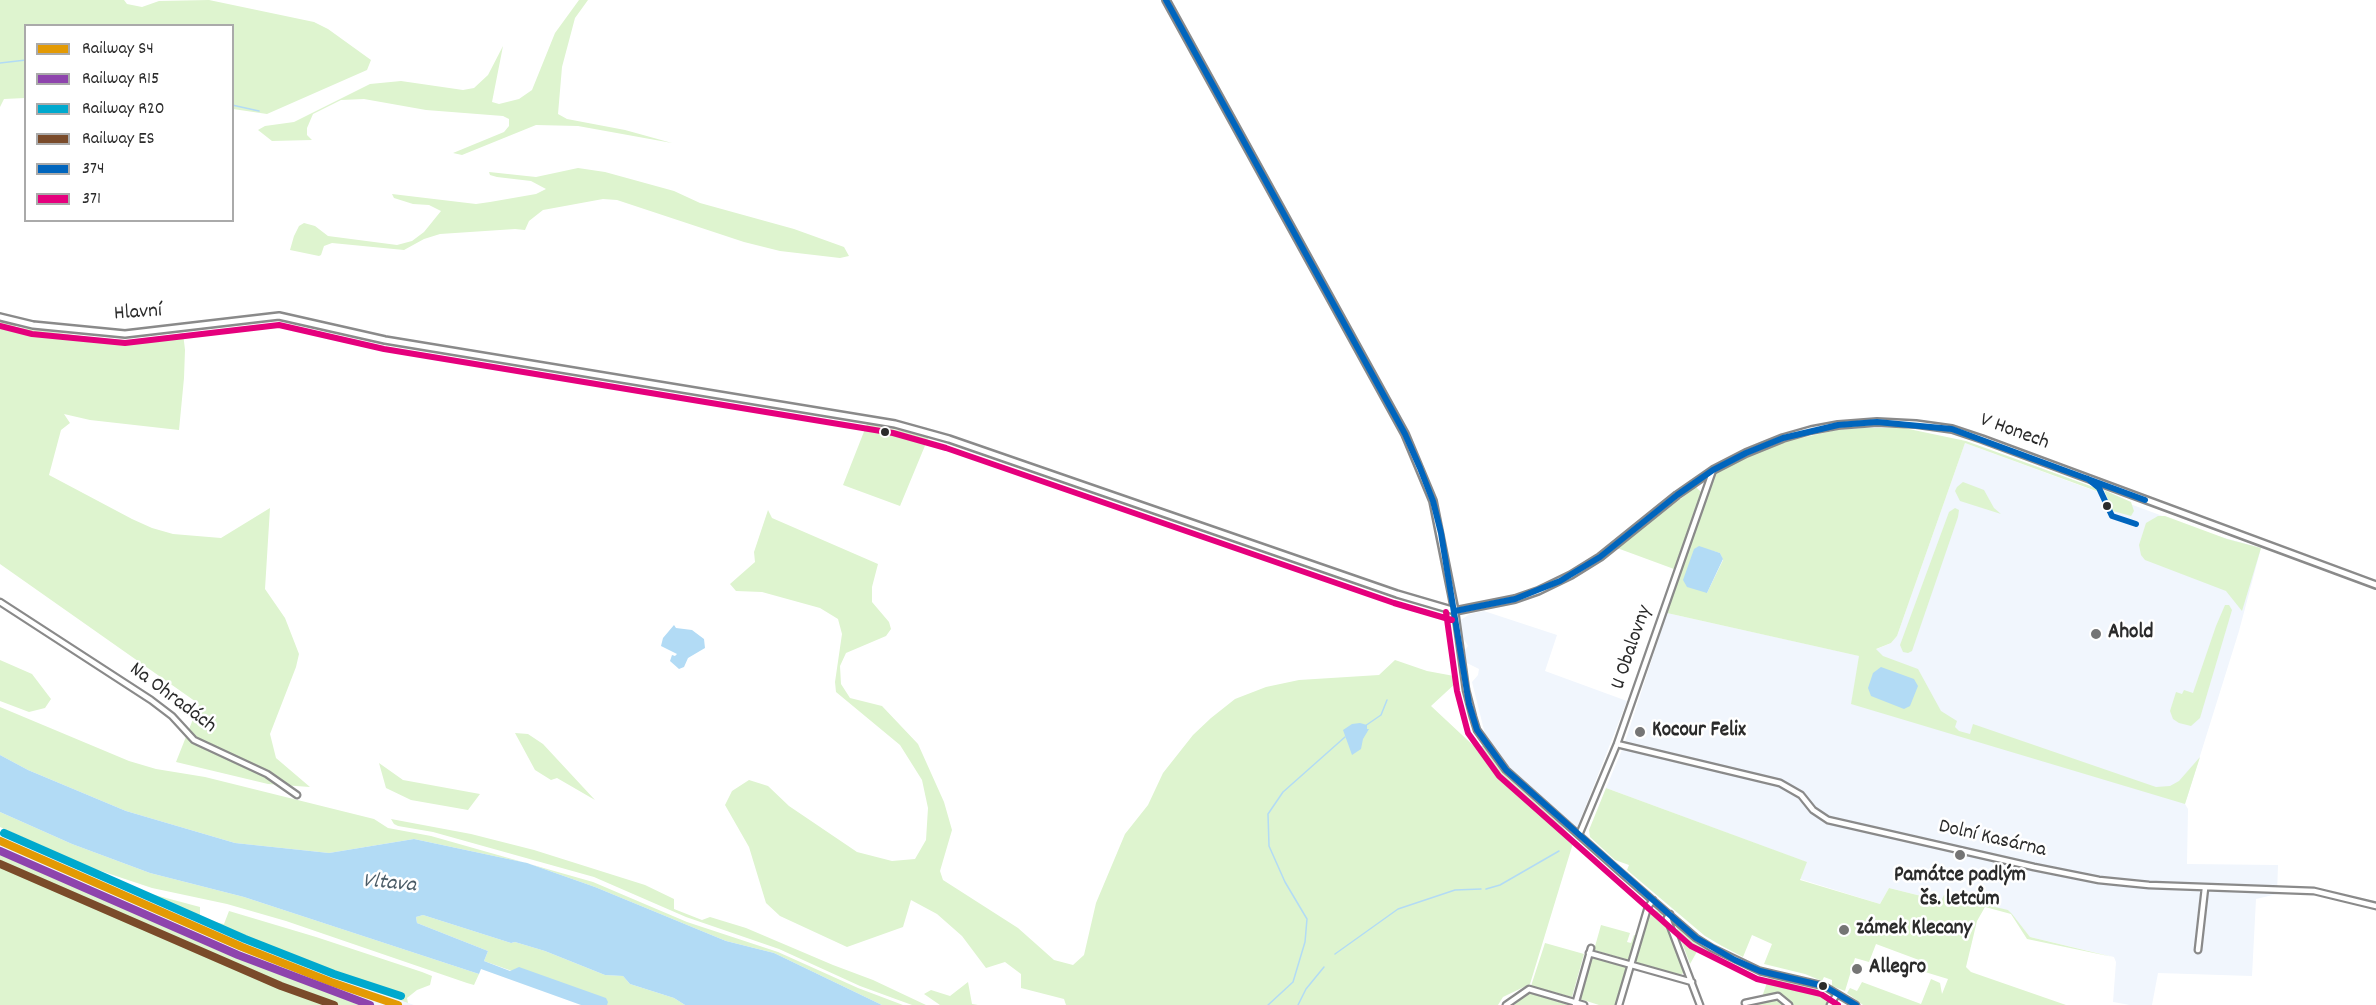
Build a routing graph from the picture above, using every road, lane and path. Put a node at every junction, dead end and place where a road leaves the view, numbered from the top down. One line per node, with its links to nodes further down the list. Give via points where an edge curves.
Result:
1 (1166, 0): 6 (street, via 1405,434 1433,501)
2 (0, 317): 6 (street, Hlavní, via 33,325 125,334 279,316 385,340 913,428)
3 (1713, 470): 4 (street, V Honech, via 1783,438 1838,425 1887,422 1952,429); 6 (street, V Honech, via 1571,575 1515,599); 7 (street, U Obalovny)
4 (2376, 585)
5 (0, 602): 8 (street, Na Ohradách, via 151,700 194,740 267,774)
6 (1455, 611): 9 (street, via 1466,690 1478,730 1506,770)
7 (1617, 744): 9 (street, U Obalovny); 10 (street, Dolní Kasárna, via 1780,783 1828,819 2099,880)
8 (297, 795)
9 (1579, 835): 11 (street)
10 (2205, 888): 12 (street, Dolní Kasárna, via 2314,891); 14 (street)
11 (1653, 900): 13 (street); 15 (street)
12 (2376, 906)
13 (1670, 914): 16 (street, via 1667,918); 17 (street, via 1696,938 1735,960 1812,982)
14 (2198, 950)
15 (1631, 964): 16 (street); 19 (street, via 1590,950); 22 (street)
16 (1692, 982): 23 (street)
17 (1837, 994): 25 (street); 26 (street)
18 (1745, 1003): 24 (street, via 1778,996)
19 (1575, 1004): 20 (street, via 1529,989); 21 (street)
20 (1506, 1005)
21 (1584, 1005)
22 (1619, 1005)
23 (1700, 1005)
24 (1789, 1005)
25 (1830, 1005)
26 (1856, 1005)

